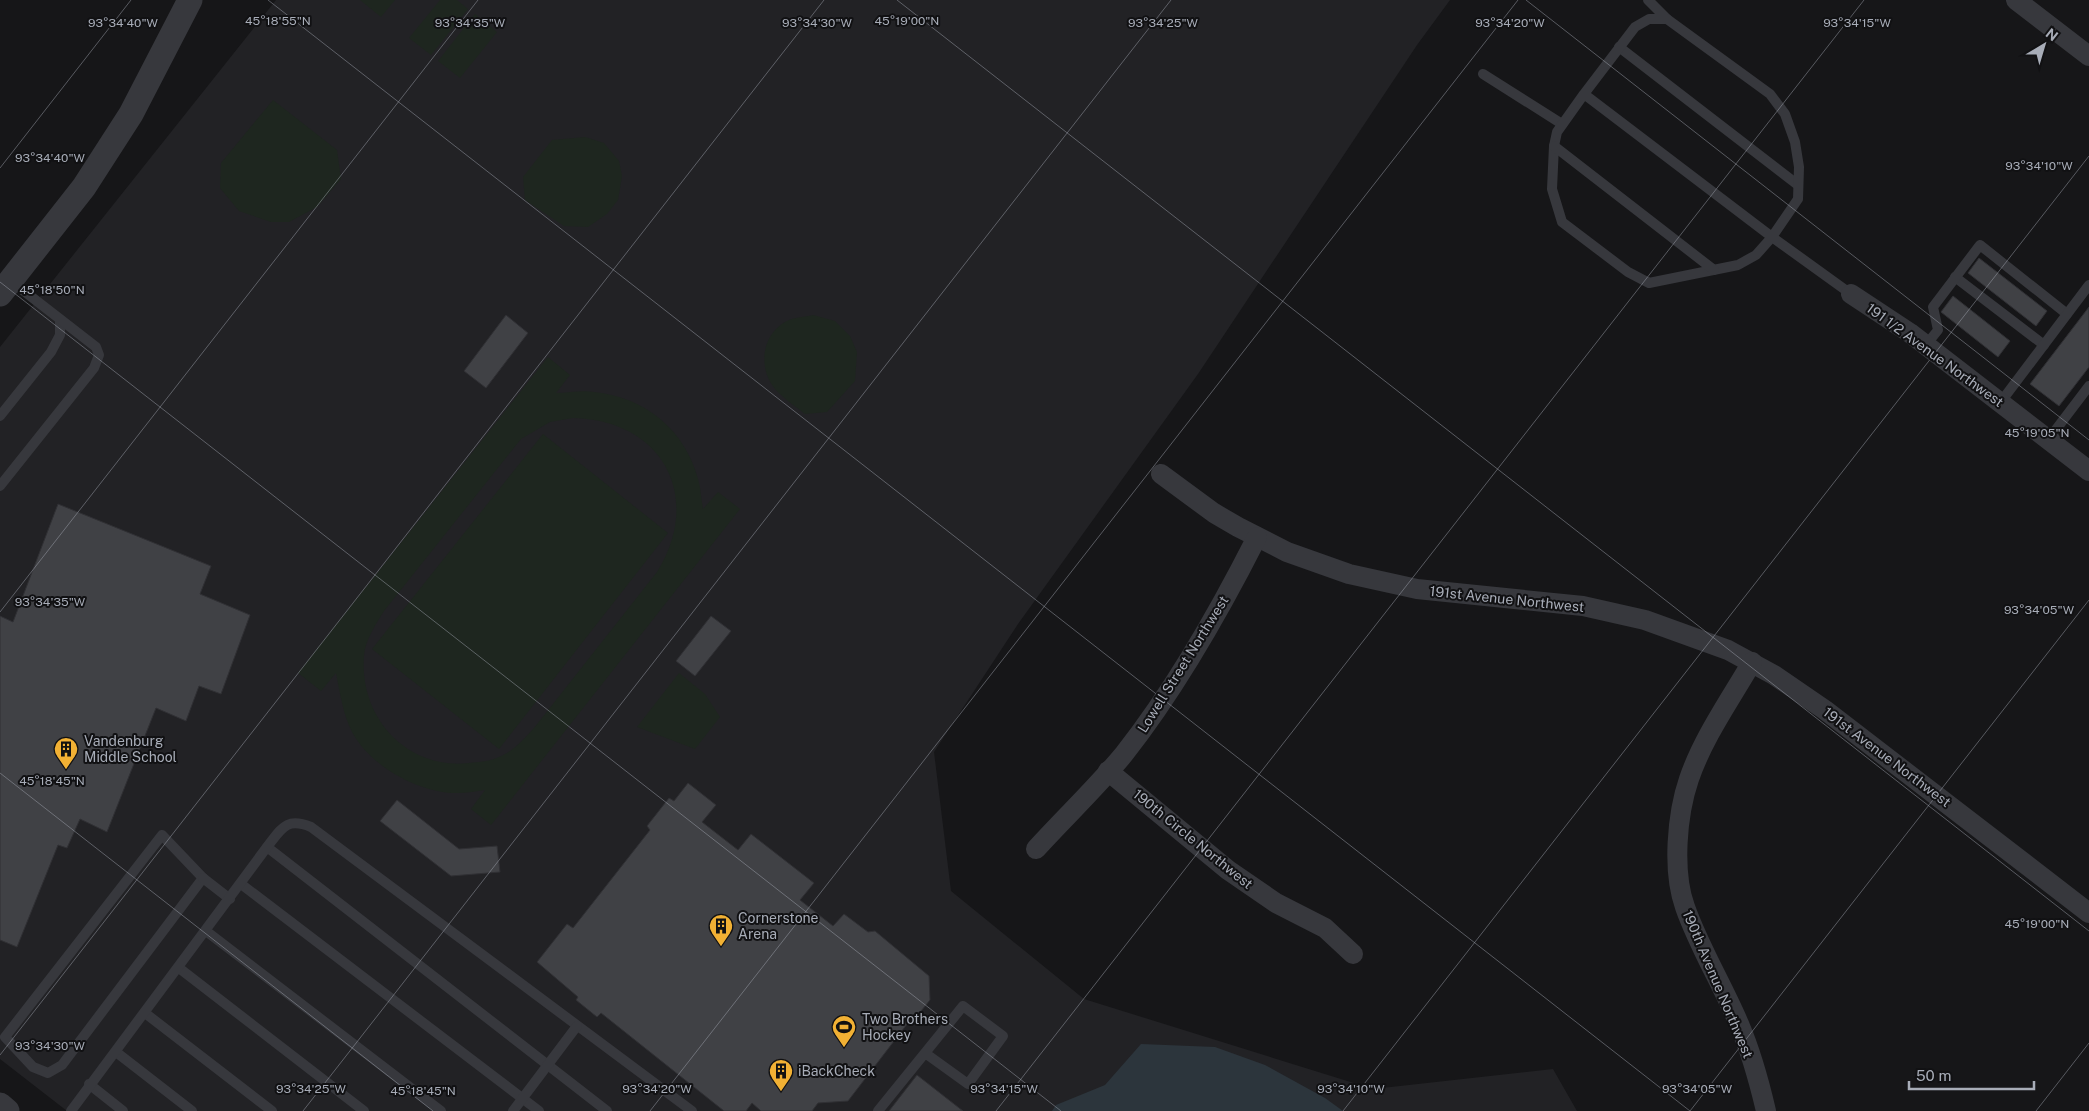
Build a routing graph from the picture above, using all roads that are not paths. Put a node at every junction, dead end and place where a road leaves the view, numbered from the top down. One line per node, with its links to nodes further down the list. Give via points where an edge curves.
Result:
1 (190, 0): 16 (street, via 131,114 84,188)
2 (1648, 0): 4 (lane)
3 (2016, 0): 6 (street)
4 (1668, 18): 5 (lane, via 1649,19 1635,27); 11 (lane, via 1770,94 1785,114 1795,142)
5 (1619, 47): 8 (lane); 11 (lane)
6 (2089, 56)
7 (1483, 74): 9 (lane)
8 (1584, 94): 9 (lane); 12 (lane)
9 (1562, 124): 10 (lane)
10 (1554, 146): 13 (lane); 13 (lane, via 1552,189 1562,222 1628,272 1649,283)
11 (1798, 185): 12 (lane, via 1798,199)
12 (1772, 237): 13 (lane, via 1756,256 1738,265); 17 (lane)
13 (1714, 270)
14 (1955, 277): 18 (lane, via 1980,245); 20 (lane, via 1932,307 1938,330); 21 (lane)
15 (2089, 285): 18 (lane)
16 (5, 288): 19 (lane)
17 (1852, 294): 20 (street, 191 1/2 Avenue Northwest)
18 (2067, 314): 21 (lane)
19 (60, 320): 24 (lane, via 60,335 50,352); 28 (lane, via 96,347 99,355 94,368)
20 (1926, 345): 23 (street, 191 1/2 Avenue Northwest)
21 (2044, 345): 23 (lane)
22 (2089, 386): 25 (lane)
23 (2000, 403): 25 (street, 191 1/2 Avenue Northwest)
24 (0, 416)
25 (2048, 440): 26 (street, 191 1/2 Avenue Northwest)
26 (2089, 471)
27 (1161, 474): 29 (street, 191st Avenue Northwest, via 1214,513)
28 (0, 486)
29 (1257, 537): 30 (street, 191st Avenue Northwest, via 1316,563 1383,582 1451,594 1575,605 1645,620 1702,639); 31 (street, Lowell Street Northwest, via 1176,680 1140,733)
30 (1752, 662): 37 (street, 191st Avenue Northwest, via 1826,710); 61 (street, 190th Avenue Northwest, via 1689,778 1683,801 1678,854 1684,904 1738,1023 1758,1077)
31 (1108, 771): 33 (street, Lowell Street Northwest); 39 (street, 190th Circle Northwest, via 1228,870 1276,903 1325,928)
32 (267, 847): 35 (lane); 42 (lane, via 285,825 297,821 311,827); 45 (lane)
33 (1036, 849)
34 (203, 878): 34 (lane, via 162,835 6,1037 33,1067 48,1073 62,1065); 36 (lane)
35 (241, 884): 36 (lane); 47 (lane)
36 (230, 899): 38 (lane)
37 (2089, 913)
38 (206, 931): 40 (lane); 55 (lane)
39 (1353, 954)
40 (179, 968): 41 (lane); 54 (lane)
41 (145, 1013): 43 (lane); 53 (lane)
42 (577, 1026): 45 (lane); 59 (lane)
43 (116, 1052): 46 (lane); 52 (lane)
44 (925, 1053): 44 (lane, via 963,1006 1003,1036 968,1084); 60 (lane)
45 (548, 1065): 47 (lane); 58 (lane)
46 (89, 1084): 50 (lane); 51 (lane)
47 (522, 1098): 56 (lane); 57 (lane)
48 (0, 1105): 49 (street)
49 (7, 1111)
50 (71, 1111)
51 (123, 1111)
52 (192, 1111)
53 (272, 1111)
54 (364, 1111)
55 (441, 1111)
56 (513, 1111)
57 (539, 1111)
58 (607, 1111)
59 (692, 1111)
60 (878, 1111)
61 (1766, 1111)

